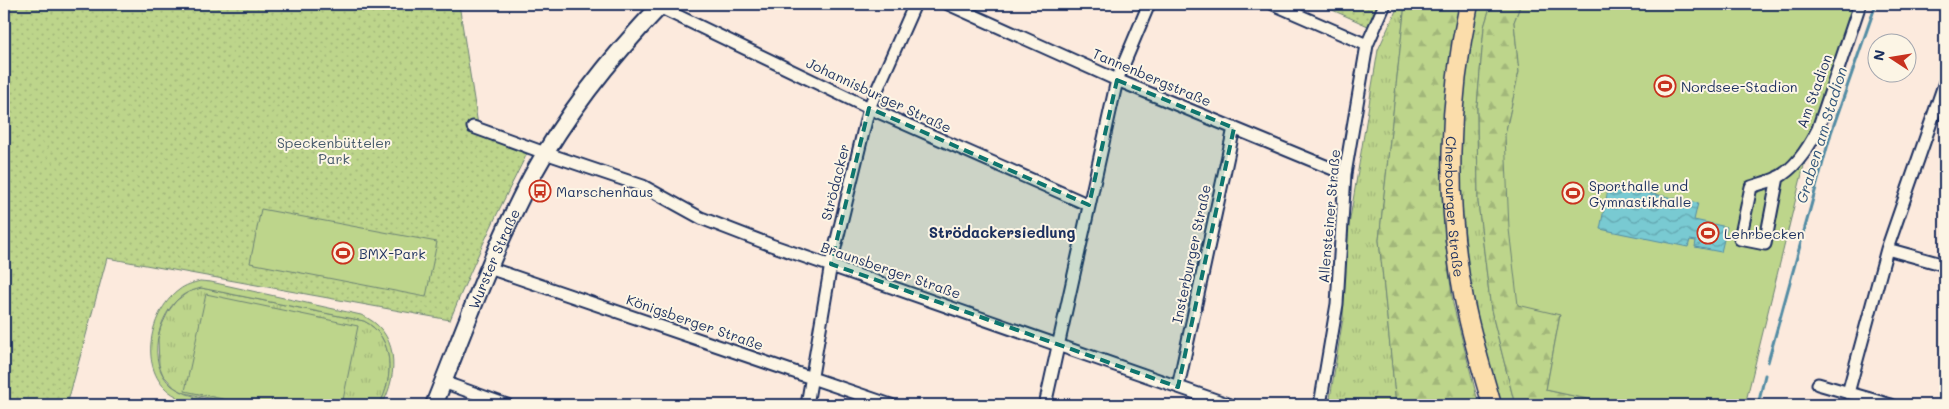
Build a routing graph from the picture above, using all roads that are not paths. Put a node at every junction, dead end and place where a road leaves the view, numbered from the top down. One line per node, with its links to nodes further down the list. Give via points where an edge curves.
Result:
1 (915, 4): 12 (street, Strödacker)
2 (948, 4): 10 (street, Tannenbergstraße)
3 (1149, 4): 10 (street)
4 (1275, 4): 9 (street)
5 (1385, 4): 9 (street, Allensteiner Straße)
6 (1469, 4): 36 (main road, Cherbourger Straße, via 1455,97 1453,217 1464,300)
7 (1860, 4): 17 (street, Am Stadion, via 1818,129 1808,148 1792,167)
8 (658, 5): 12 (street, Johannisburger Straße); 15 (street, Wurster Straße, via 602,72)
9 (1367, 45): 16 (street, Allensteiner Straße)
10 (1117, 80): 14 (street, Tannenbergstraße); 18 (street)
11 (1945, 82): 19 (street)
12 (869, 108): 18 (street, Johannisburger Straße); 20 (street, Strödacker)
13 (474, 127): 15 (street, Braunsberger Straße)
14 (1234, 128): 16 (street, Tannenbergstraße); 27 (street, Insterburger Straße)
15 (545, 153): 20 (street, Braunsberger Straße, via 643,186 701,218); 22 (street, Wurster Straße)
16 (1345, 174): 35 (street, Allensteiner Straße, via 1337,304)
17 (1778, 177): 17 (street, Am Stadion, via 1751,187 1740,240 1765,244)
18 (1089, 205): 23 (street)
19 (1887, 249): 21 (street); 28 (street)
20 (830, 264): 23 (street, Braunsberger Straße); 24 (street, Strödacker)
21 (1945, 265)
22 (489, 268): 24 (street, Königsberger Straße); 25 (street, Wurster Straße)
23 (1058, 344): 27 (street, Braunsberger Straße); 33 (street)
24 (812, 378): 31 (street, Strödacker); 32 (street, Königsberger Straße)
25 (443, 382): 29 (street, Wurster Straße); 30 (street)
26 (1818, 384): 28 (street)
27 (1178, 387): 34 (street, Braunsberger Straße)
28 (1848, 393): 37 (street)
29 (434, 405)
30 (507, 405)
31 (807, 405)
32 (891, 405)
33 (1045, 405)
34 (1230, 405)
35 (1320, 405)
36 (1492, 405)
37 (1891, 405)

